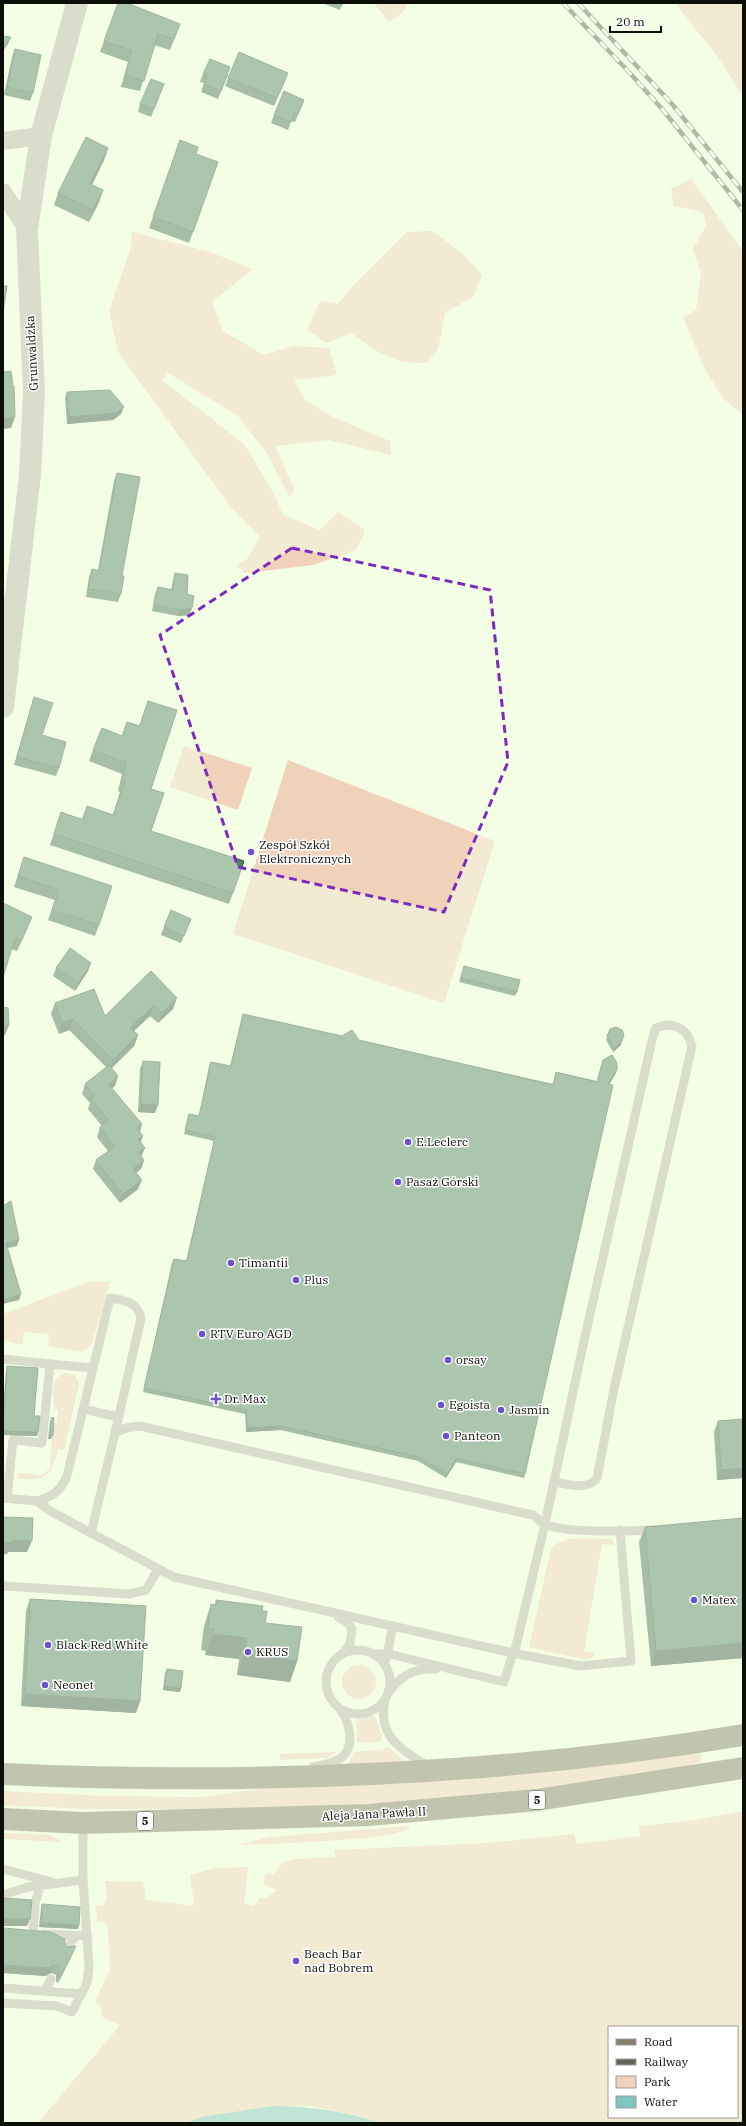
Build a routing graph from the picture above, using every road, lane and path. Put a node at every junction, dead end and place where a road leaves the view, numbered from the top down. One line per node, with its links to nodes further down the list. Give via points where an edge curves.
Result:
1 (77, 3): 2 (street, Grunwaldzka)
2 (41, 136): 3 (street); 5 (street, Grunwaldzka)
3 (3, 141)
4 (3, 192): 5 (street)
5 (27, 229): 6 (street, Grunwaldzka, via 34,392 30,475)
6 (3, 707)
7 (3, 1359): 8 (lane)
8 (50, 1364): 9 (lane); 14 (lane, via 42,1443 13,1440)
9 (93, 1368): 10 (lane); 11 (lane, via 110,1298 134,1304 140,1310 141,1318)
10 (83, 1409): 11 (lane); 15 (lane, via 67,1476 61,1489 53,1496)
11 (118, 1417): 12 (lane)
12 (115, 1433): 16 (lane, via 140,1426 533,1515); 19 (lane)
13 (554, 1482): 13 (lane, via 653,1036 656,1028 664,1024 675,1026 685,1030 692,1046 614,1389 597,1478 592,1485 586,1486); 16 (lane)
14 (5, 1498): 15 (lane)
15 (38, 1501): 19 (lane)
16 (545, 1524): 18 (lane, via 590,1530); 24 (lane)
17 (665, 1529): 18 (lane)
18 (620, 1530): 24 (lane, via 631,1661 580,1666)
19 (91, 1534): 20 (lane)
20 (158, 1569): 21 (lane, via 146,1590 129,1594); 22 (lane, via 174,1577)
21 (3, 1586)
22 (326, 1611): 23 (lane); 25 (lane, via 346,1622 352,1629 350,1644)
23 (393, 1626): 24 (lane); 27 (lane)
24 (513, 1653): 29 (lane, via 504,1682)
25 (342, 1654): 26 (lane, via 352,1650 363,1650); 31 (lane, via 328,1670 326,1680 327,1691)
26 (373, 1654): 27 (lane); 28 (lane)
27 (389, 1654): 28 (lane); 29 (lane)
28 (384, 1664): 30 (lane, via 390,1677)
29 (459, 1672): 30 (lane, via 416,1670 396,1682)
30 (386, 1696): 31 (lane, via 373,1710 359,1714); 34 (lane, via 382,1712 392,1740 401,1749)
31 (339, 1708): 36 (lane, via 347,1718 350,1737 346,1752 339,1760)
32 (743, 1735): 34 (main road, via 541,1762)
33 (743, 1768): 38 (main road, Aleja Jana Pawła II / 5, via 537,1800 433,1811 287,1818)
34 (434, 1770): 36 (main road)
35 (3, 1774): 36 (main road, via 106,1778)
36 (270, 1776)
37 (3, 1819): 38 (main road, Aleja Jana Pawła II / 5)
38 (83, 1822): 40 (lane)
39 (3, 1869): 41 (lane)
40 (82, 1880): 41 (lane); 47 (lane)
41 (53, 1882): 42 (lane)
42 (40, 1885): 43 (lane); 45 (lane, via 35,1904)
43 (3, 1895)
44 (22, 1932): 45 (lane)
45 (33, 1933): 46 (lane)
46 (75, 1936): 47 (lane); 48 (lane)
47 (88, 1936): 52 (lane, via 89,1974)
48 (67, 1950)
49 (51, 1979): 51 (lane)
50 (3, 1988): 51 (lane)
51 (45, 1991): 52 (lane)
52 (82, 1994): 53 (lane, via 72,2012 57,2006)
53 (3, 2003)

